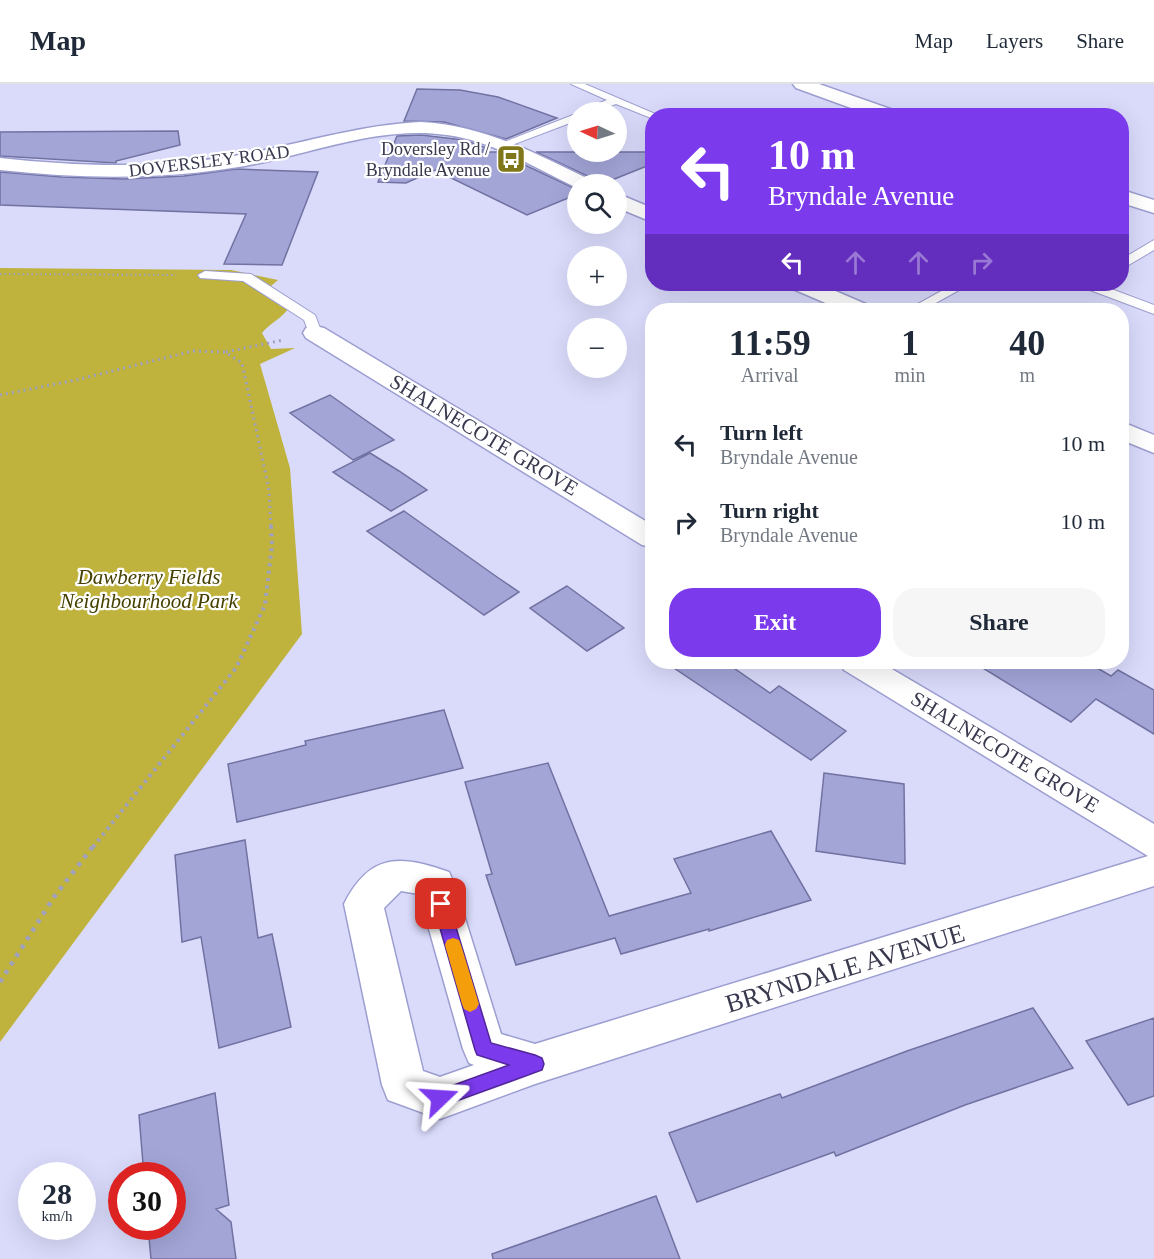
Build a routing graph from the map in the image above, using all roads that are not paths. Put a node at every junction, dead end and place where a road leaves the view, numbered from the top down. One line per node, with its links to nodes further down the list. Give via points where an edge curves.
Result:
1 (576, 84): 3 (lane)
2 (802, 84): 5 (street)
3 (617, 100): 4 (lane); 6 (lane)
4 (612, 102)
5 (870, 108)
6 (645, 112)
7 (567, 120): 8 (lane)
8 (500, 146): 9 (street, DOVERSLEY ROAD, via 446,129 398,128 244,160 166,169 68,171); 10 (street, DOVERSLEY ROAD)
9 (0, 164)
10 (567, 176)
11 (1129, 198): 13 (street)
12 (627, 204): 14 (street)
13 (1154, 207)
14 (645, 213)
15 (1154, 244): 16 (lane)
16 (1129, 260)
17 (205, 275): 24 (lane, via 246,277 310,318)
18 (817, 291): 21 (street)
19 (950, 291): 22 (lane)
20 (1107, 291): 23 (lane)
21 (844, 303)
22 (927, 303)
23 (1154, 310)
24 (315, 333): 27 (street, SHALNECOTE GROVE)
25 (1129, 433): 26 (street)
26 (1154, 445)
27 (645, 534)
28 (868, 669): 29 (street, SHALNECOTE GROVE)
29 (1154, 843)
30 (1154, 870): 31 (street, BRYNDALE AVENUE)
31 (535, 1064): 31 (street, BRYNDALE AVENUE, via 484,1050 435,883 408,873 384,879 364,904 404,1085 440,1098)

